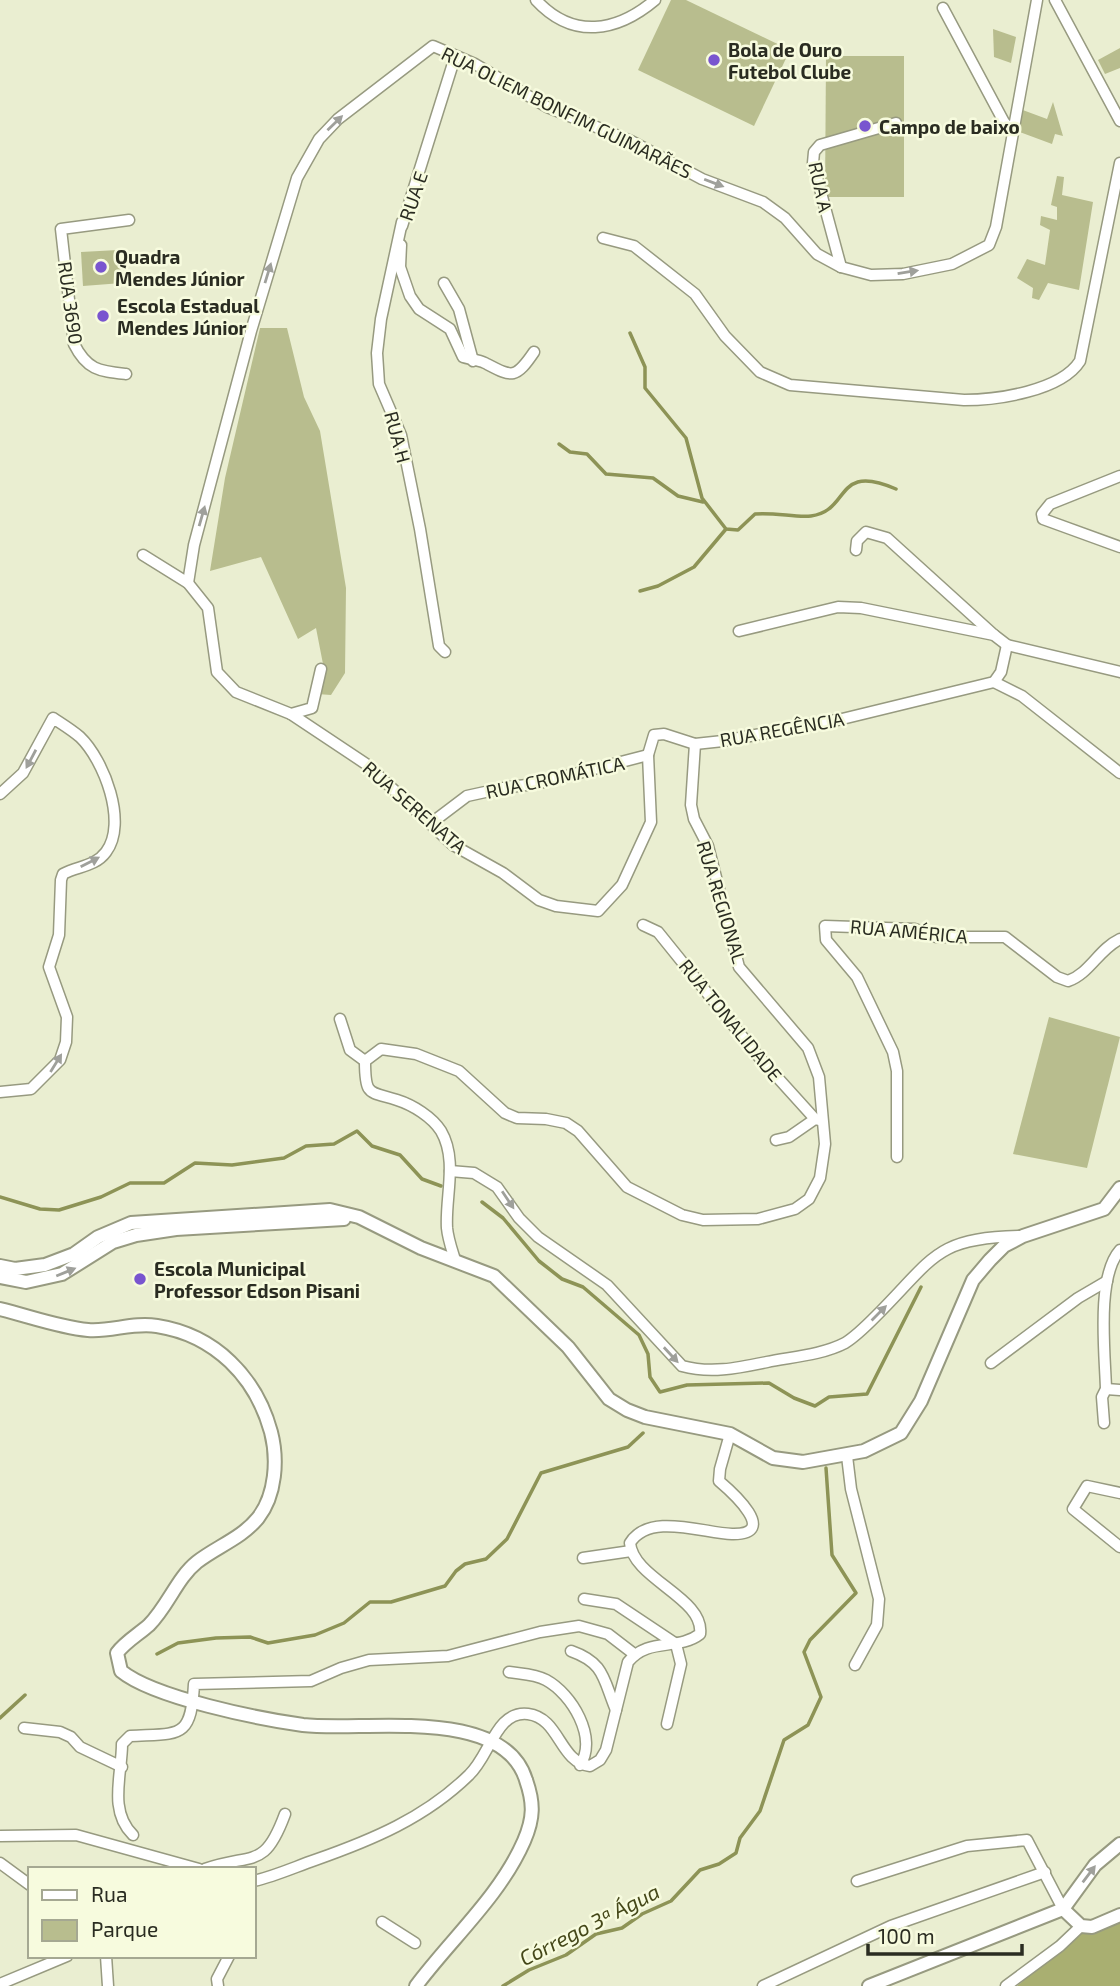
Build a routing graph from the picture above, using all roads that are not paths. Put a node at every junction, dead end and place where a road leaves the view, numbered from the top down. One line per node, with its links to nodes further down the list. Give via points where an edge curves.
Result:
1 (536, 0): 2 (street, via 564,20 601,27 622,23)
2 (655, 0)
3 (1037, 0): 9 (street)
4 (1055, 0): 7 (street)
5 (943, 8): 9 (street)
6 (455, 57): 12 (street, RUA E); 14 (street, RUA OLIEM BONFIM GUIMARÃES, one-way to 14, via 547,107 631,141 702,179 763,202 785,218 817,254); 23 (street, RUA OLIEM BONFIM GUIMARÃES, one-way to 6, via 247,344 297,178 320,139 358,103 433,46)
7 (1120, 121)
8 (896, 123): 14 (street, RUA A, via 820,145 814,152)
9 (1012, 131): 14 (street, RUA OLIEM BONFIM GUIMARÃES, one-way to 9, via 871,275 903,274 952,264 984,250 996,227)
10 (1120, 163): 13 (street, via 1080,361 1060,379 990,400 790,385 760,372 695,294 635,246)
11 (129, 220): 18 (street, RUA 3690, via 61,229 74,344 82,360 95,369)
12 (402, 222): 17 (street, RUA E, via 401,267 410,296 419,309 450,330 463,357); 27 (street, RUA H, via 381,319 379,384 401,435 439,646)
13 (603, 238)
14 (841, 267)
15 (444, 283): 17 (street, via 458,309)
16 (534, 352): 17 (street, via 523,369 513,373)
17 (473, 361)
18 (126, 374)
19 (1120, 476): 20 (street, via 1050,504 1042,514 1057,526)
20 (1120, 547)
21 (856, 550): 25 (street, via 866,532 887,538)
22 (143, 555): 23 (street)
23 (188, 583): 31 (street, RUA SERENATA, via 208,608 214,662 222,679 236,692)
24 (739, 631): 25 (street, via 838,607)
25 (994, 635): 26 (street)
26 (1007, 645): 29 (street); 30 (street)
27 (445, 652)
28 (321, 669): 31 (street, via 312,708)
29 (1120, 672)
30 (994, 682): 32 (street, RUA REGÊNCIA, via 817,724); 34 (street, via 1022,696)
31 (291, 714): 36 (street, RUA SERENATA, via 366,764)
32 (695, 744): 33 (street, RUA REGÊNCIA, via 654,734); 42 (street, RUA REGIONAL, via 691,804 708,846 739,967 808,1048 818,1077)
33 (648, 755): 36 (street, RUA CROMÁTICA, via 536,784 467,796); 36 (street, RUA SERENATA, via 651,822 622,885 598,911 539,900 453,845)
34 (1120, 773)
35 (0, 794): 41 (street, one-way to 35, via 31,1088 60,1060 69,1030 49,967 59,935 61,880 63,874 94,863 106,852 117,821 97,762 81,738 53,718 23,773)
36 (430, 824)
37 (643, 925): 42 (street, RUA TONALIDADE, via 658,932 758,1056)
38 (1120, 939): 44 (street, RUA AMÉRICA, via 1102,949 1073,979 1064,980 1005,937 936,937 915,929 825,926 826,940 856,977 893,1052)
39 (340, 1019): 40 (street, via 350,1050)
40 (365, 1061): 42 (street, RUA REGIONAL, via 381,1049 416,1054 459,1071 505,1113 566,1123 627,1187 669,1210 703,1220 779,1215 809,1199 820,1178 825,1144); 45 (street, via 365,1079 378,1098 400,1101 442,1133)
41 (0, 1092)
42 (819, 1120): 43 (street)
43 (776, 1140)
44 (897, 1157)
45 (450, 1171): 48 (street, one-way to 48, via 474,1173 497,1187 538,1237 607,1285 682,1366 697,1370 723,1370 845,1343 932,1258 952,1245 983,1237); 50 (street, via 447,1229)
46 (1120, 1188): 48 (street, via 1104,1209)
47 (330, 1214): 50 (street, via 359,1217); 51 (street, via 131,1223 45,1265); 52 (street, one-way to 47, via 26,1282 62,1274 113,1242 136,1235)
48 (1023, 1236): 60 (street, via 1003,1246 973,1280 908,1426 889,1441)
49 (1120, 1250): 53 (street)
50 (455, 1260): 59 (street, via 494,1276 512,1292 568,1346 609,1399 645,1417)
51 (0, 1266)
52 (0, 1277)
53 (1107, 1281): 55 (street); 56 (street)
54 (0, 1308): 71 (street, via 59,1326 91,1330 129,1325 170,1329 212,1345 253,1386 276,1451 273,1481 258,1518 188,1570 168,1603 117,1653 121,1671 131,1679)
55 (991, 1363)
56 (1106, 1388): 57 (street); 58 (street)
57 (1120, 1390)
58 (1104, 1423)
59 (730, 1434): 60 (street, via 786,1461); 63 (street, via 719,1480 749,1511 751,1526 733,1534 654,1528 635,1535)
60 (847, 1456): 69 (street, via 879,1600 877,1625)
61 (1120, 1493): 62 (street, via 1087,1486 1073,1509)
62 (1120, 1547)
63 (631, 1551): 64 (street); 66 (street, via 698,1616 700,1634 690,1642)
64 (583, 1558)
65 (584, 1599): 66 (street, via 625,1609)
66 (676, 1644): 68 (street, via 643,1648); 73 (street, via 681,1664)
67 (571, 1651): 72 (street, via 591,1659 600,1669)
68 (634, 1654): 71 (street, via 620,1640 579,1626 448,1656 369,1660 312,1681 194,1684); 72 (street, via 628,1661)
69 (855, 1665)
70 (509, 1672): 76 (street, via 547,1681 570,1702 579,1716 587,1749)
71 (193, 1699): 75 (street, via 236,1714 307,1725 448,1728); 77 (street, via 185,1727 173,1734 130,1736 122,1744)
72 (616, 1710): 76 (street, via 600,1760)
73 (667, 1724)
74 (24, 1728): 77 (street, via 60,1732 79,1747)
75 (494, 1740): 76 (street, via 499,1724 529,1714 545,1721); 86 (street, via 472,1772 414,1819 371,1840); 100 (street, via 523,1769 534,1805 525,1840 496,1887)
76 (580, 1765)
77 (122, 1767): 79 (street, via 118,1805 124,1826)
78 (285, 1814): 84 (street, via 273,1844 261,1856)
79 (133, 1835)
80 (0, 1836): 83 (street, via 76,1835)
81 (1120, 1843): 89 (street, one-way to 81, via 1096,1865)
82 (0, 1863): 88 (street)
83 (192, 1867)
84 (214, 1867)
85 (1045, 1872): 87 (street, via 1027,1840 967,1846); 89 (street); 101 (street, via 891,1926)
86 (256, 1880)
87 (858, 1881)
88 (28, 1884)
89 (1063, 1909): 92 (street); 102 (street)
90 (1120, 1915): 92 (street, via 1092,1927)
91 (382, 1922): 93 (street)
92 (1081, 1926): 103 (street)
93 (415, 1943)
94 (62, 1958): 97 (street)
95 (106, 1958): 98 (street)
96 (228, 1958): 99 (street)
97 (0, 1984)
98 (108, 1986)
99 (218, 1986)
100 (416, 1986)
101 (763, 1986)
102 (869, 1986)
103 (1006, 1986)

